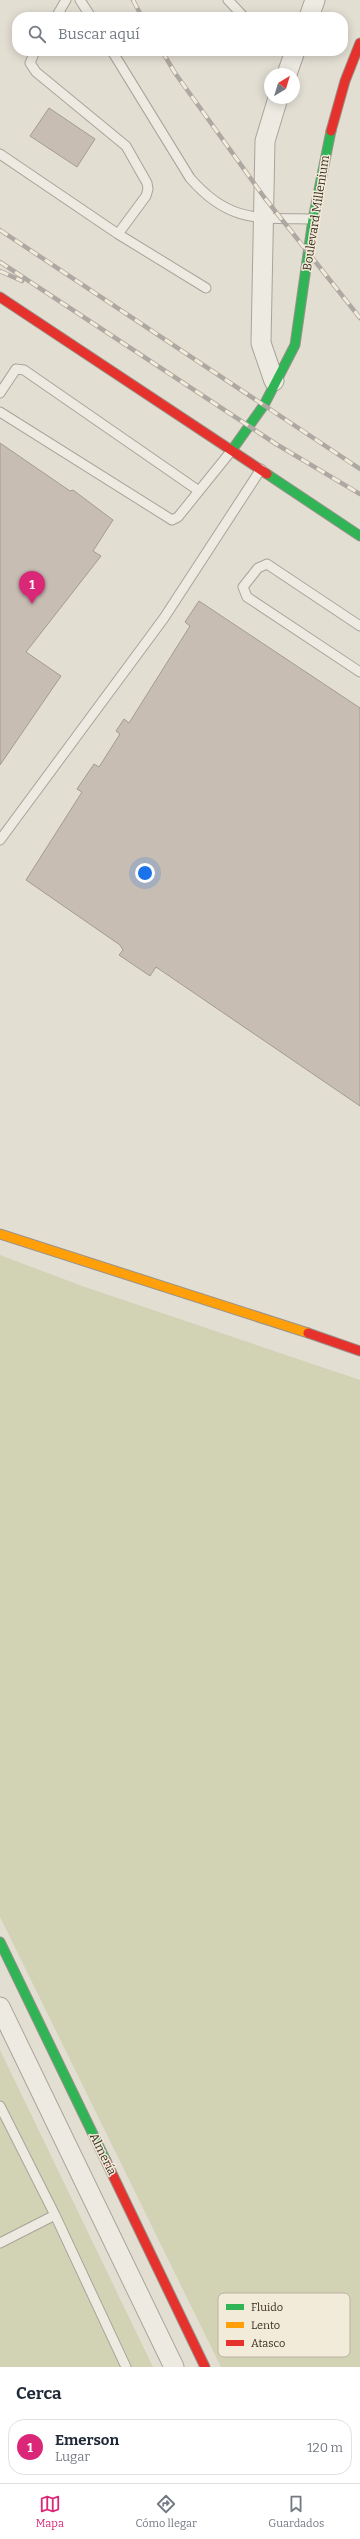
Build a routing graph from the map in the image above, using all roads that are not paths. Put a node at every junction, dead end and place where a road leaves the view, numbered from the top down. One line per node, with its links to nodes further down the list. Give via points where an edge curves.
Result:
1 (66, 0): 5 (lane)
2 (80, 0): 6 (lane)
3 (228, 0): 7 (lane)
4 (315, 0): 8 (street)
5 (59, 12)
6 (88, 12)
7 (239, 12)
8 (310, 12)
9 (360, 43): 15 (street, Boulevard Millenium, via 345,81 329,136)
10 (31, 56): 16 (lane, via 32,68 126,146 146,183 146,196)
11 (115, 56): 14 (lane, via 190,178 204,194 223,208 242,216)
12 (276, 104): 14 (street, via 265,141)
13 (0, 154): 16 (lane)
14 (264, 218): 15 (lane); 19 (street, via 261,343)
15 (313, 219): 19 (street, Boulevard Millenium, via 298,336 292,354)
16 (118, 234): 17 (lane)
17 (206, 288)
18 (1, 301): 22 (street)
19 (274, 382): 22 (street, Boulevard Millenium, via 264,405)
20 (0, 393): 24 (lane, via 16,370 24,370)
21 (0, 412): 24 (lane, via 170,520 178,517)
22 (232, 450): 23 (street); 24 (lane)
23 (261, 469): 25 (street); 28 (lane, via 164,618)
24 (199, 491)
25 (360, 536)
26 (360, 626): 27 (lane, via 267,564 258,568 243,587 248,597)
27 (360, 672)
28 (0, 840)
29 (0, 1234): 30 (street, via 272,1320)
30 (360, 1351)
31 (0, 1942): 33 (street, Almería)
32 (0, 2007): 34 (street)
33 (56, 2057): 34 (street); 40 (street, Almería)
34 (30, 2069): 39 (street)
35 (0, 2106): 36 (lane)
36 (55, 2215): 37 (lane); 38 (lane)
37 (0, 2243)
38 (126, 2367)
39 (174, 2367)
40 (205, 2367)

